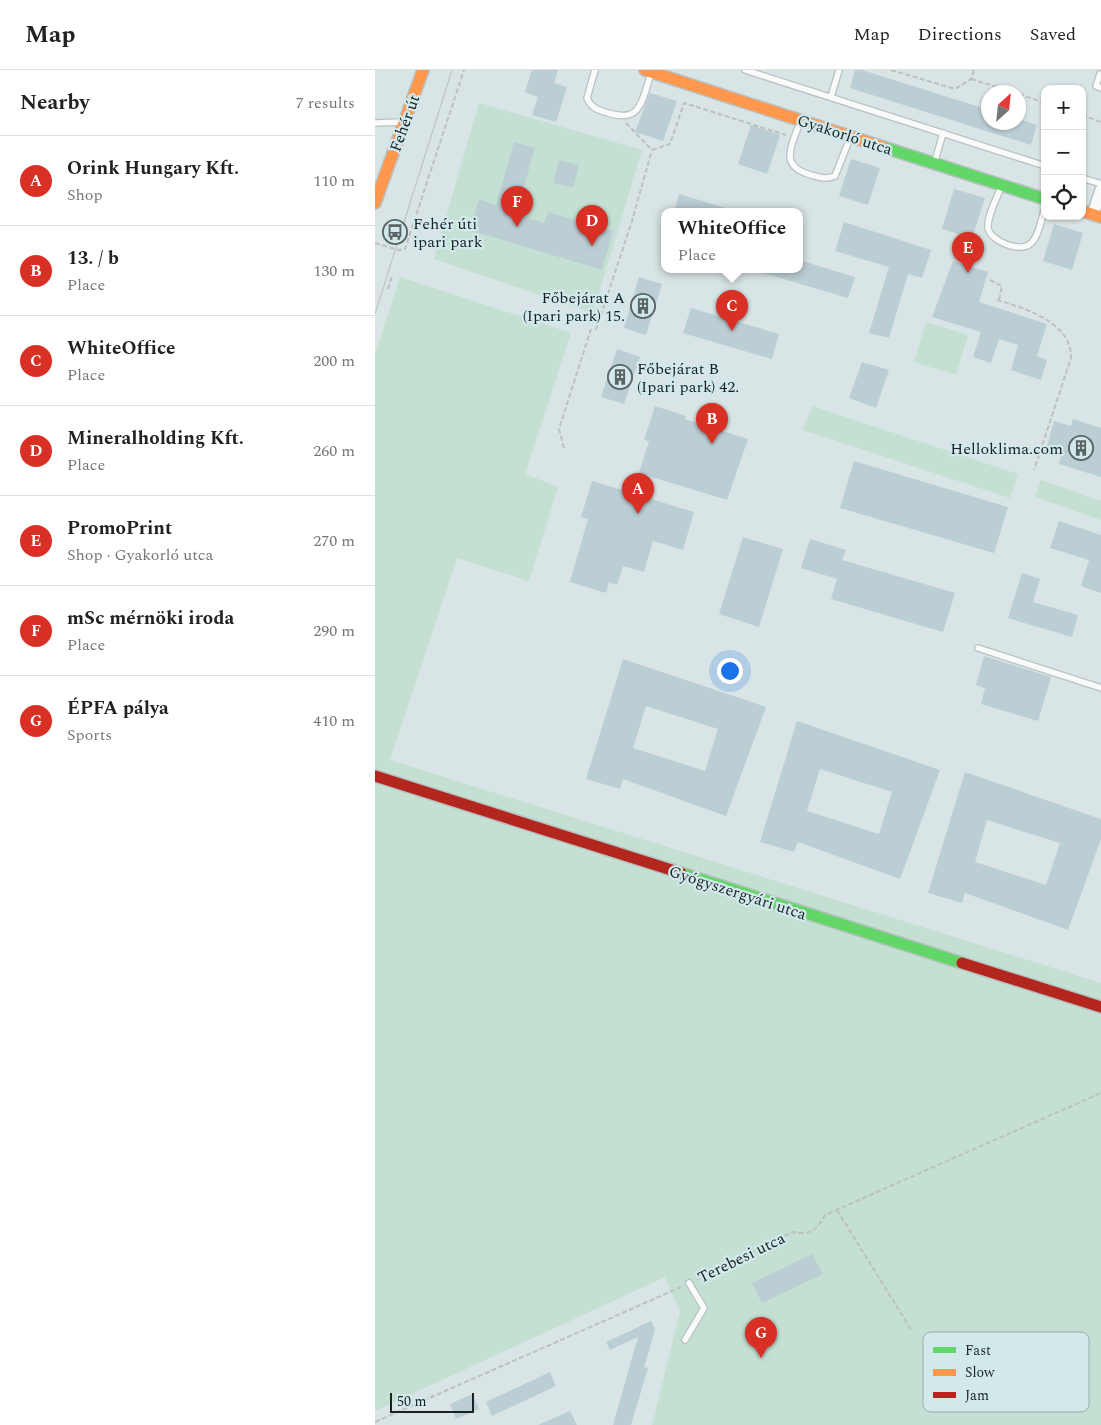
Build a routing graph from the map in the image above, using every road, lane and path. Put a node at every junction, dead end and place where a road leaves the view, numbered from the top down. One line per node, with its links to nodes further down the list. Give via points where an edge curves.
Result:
1 (423, 70): 20 (street, Fehér út)
2 (464, 70): 37 (path, via 405,249)
3 (595, 70): 18 (lane, via 587,98 590,104 597,110)
4 (745, 70): 15 (lane)
5 (839, 70): 15 (lane)
6 (891, 70): 11 (path, via 955,89)
7 (974, 70): 11 (path)
8 (648, 71): 9 (street, Gyakorló utca); 18 (lane, via 639,108 634,114)
9 (673, 74): 19 (street, Gyakorló utca)
10 (1100, 74): 13 (lane, via 1096,86)
11 (971, 79): 12 (path)
12 (990, 85)
13 (1101, 88)
14 (1026, 96): 16 (path)
15 (831, 97): 23 (lane)
16 (1041, 102)
17 (1086, 116): 21 (path)
18 (620, 117): 26 (path)
19 (801, 120): 24 (street, Gyakorló utca); 25 (lane)
20 (405, 122): 22 (lane); 34 (street, Fehér út, via 384,168)
21 (1101, 122)
22 (375, 123)
23 (943, 133): 27 (lane); 28 (lane)
24 (851, 136): 25 (lane, via 839,169 835,176 827,179 793,168 790,153); 27 (street, Gyakorló utca)
25 (795, 138): 26 (path, via 684,103 671,144)
26 (652, 150): 42 (path)
27 (934, 163): 30 (street, Gyakorló utca)
28 (1041, 165)
29 (1086, 179): 31 (lane)
30 (1001, 184): 33 (street, Gyakorló utca); 36 (lane, via 988,224 997,240 1025,248 1035,239)
31 (1101, 184)
32 (1101, 190): 35 (street)
33 (1041, 198)
34 (375, 203)
35 (1092, 214)
36 (1041, 220)
37 (375, 243)
38 (392, 276): 40 (path)
39 (990, 280): 44 (path, via 1002,286 998,300 1043,316 1071,350)
40 (387, 289)
41 (591, 328): 43 (path, via 559,429)
42 (596, 330)
43 (564, 448)
44 (1035, 470)
45 (978, 648): 46 (lane)
46 (1101, 688)
47 (375, 776): 48 (street, Gyógyszergyári utca)
48 (1101, 1007)
49 (1101, 1093): 50 (path, Terebesi utca)
50 (837, 1210): 51 (path, Terebesi utca, via 825,1215 818,1228 807,1234 793,1232); 52 (path)
51 (689, 1283): 53 (lane, via 704,1308); 54 (path, Terebesi utca)
52 (912, 1331)
53 (685, 1340)
54 (375, 1422)

